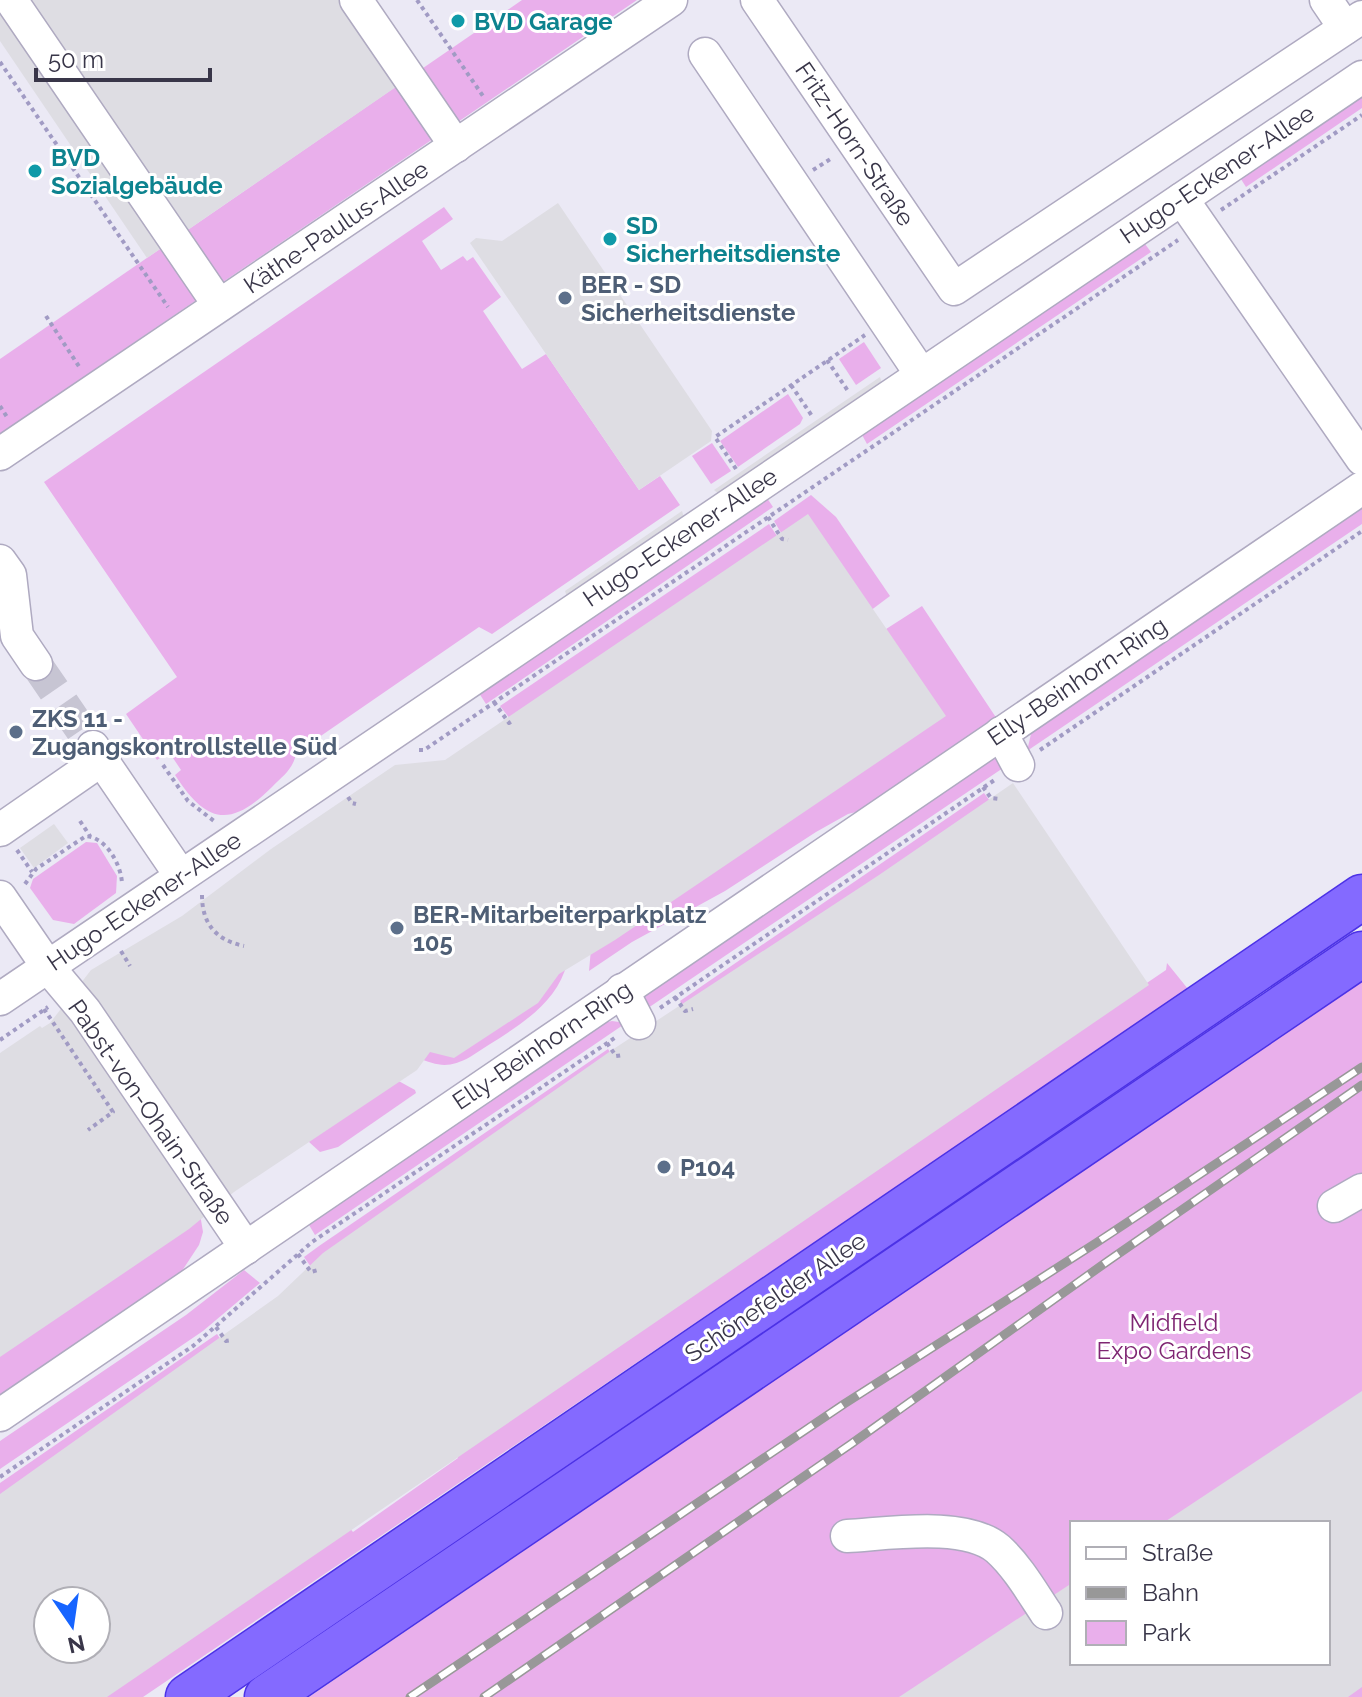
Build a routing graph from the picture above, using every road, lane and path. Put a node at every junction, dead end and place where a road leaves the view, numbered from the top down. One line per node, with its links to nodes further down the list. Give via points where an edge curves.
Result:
1 (11, 0): 17 (street)
2 (356, 0): 14 (street)
3 (417, 0): 12 (path)
4 (671, 0): 12 (street, Käthe-Paulus-Allee)
5 (757, 0): 13 (street, Fritz-Horn-Straße)
6 (1326, 0): 7 (street)
7 (1354, 23): 13 (street, Fritz-Horn-Straße, via 954,289)
8 (705, 54): 15 (street)
9 (0, 62): 19 (path)
10 (1362, 77): 16 (street, Hugo-Eckener-Allee)
11 (1362, 115): 16 (path)
12 (497, 118): 14 (street, Käthe-Paulus-Allee)
13 (854, 143): 15 (path)
14 (456, 146): 17 (street, Käthe-Paulus-Allee)
15 (793, 184): 22 (street)
16 (1191, 212): 22 (street, Hugo-Eckener-Allee); 28 (street)
17 (219, 305): 19 (street, Käthe-Paulus-Allee)
18 (46, 316): 24 (path)
19 (184, 329): 24 (street, Käthe-Paulus-Allee)
20 (873, 329): 21 (path)
21 (827, 360): 23 (path); 25 (path)
22 (921, 374): 48 (street, Hugo-Eckener-Allee)
23 (791, 385): 26 (path); 29 (path, via 715,437)
24 (94, 390): 27 (street, Käthe-Paulus-Allee)
25 (849, 393)
26 (813, 418)
27 (0, 454)
28 (1362, 459)
29 (737, 471)
30 (1362, 488): 39 (street, Elly-Beinhorn-Ring)
31 (768, 517): 33 (path)
32 (1362, 531): 41 (path)
33 (788, 540)
34 (0, 561): 35 (street, via 10,575)
35 (9, 642): 36 (street)
36 (36, 664)
37 (494, 702): 38 (path)
38 (512, 721)
39 (1001, 733): 41 (street); 57 (street, Elly-Beinhorn-Ring)
40 (163, 765): 45 (path, via 188,801)
41 (1018, 765): 42 (path)
42 (983, 787): 43 (path, via 991,798); 58 (path)
43 (1000, 799)
44 (80, 821): 47 (path)
45 (216, 822)
46 (0, 830): 48 (street, via 97,753)
47 (90, 836): 49 (path, via 107,847 122,873); 50 (path, via 36,869)
48 (192, 882): 53 (path, via 216,935); 56 (street, Hugo-Eckener-Allee)
49 (122, 886)
50 (13, 895): 56 (street, Pabst-von-Ohain-Straße)
51 (1362, 897): 77 (highway, Schönefelder Allee)
52 (118, 945): 55 (path)
53 (244, 946)
54 (1362, 954): 78 (highway, Schönefelder Allee)
55 (130, 966)
56 (48, 967): 59 (street, Hugo-Eckener-Allee); 68 (street, Pabst-von-Ohain-Straße, via 85,1011)
57 (622, 990): 62 (street); 68 (street, Elly-Beinhorn-Ring)
58 (675, 997): 61 (path, via 685,1011); 62 (path)
59 (0, 999)
60 (44, 1009): 65 (path, via 113,1112)
61 (693, 1009)
62 (639, 1023): 63 (path)
63 (607, 1043): 64 (path, via 616,1056); 69 (path)
64 (623, 1055)
65 (88, 1130)
66 (1362, 1190): 67 (street)
67 (1334, 1206)
68 (246, 1248): 73 (street, Elly-Beinhorn-Ring)
69 (298, 1254): 70 (path, via 311,1272); 71 (path)
70 (318, 1270)
71 (216, 1327): 72 (path, via 226,1341); 74 (path)
72 (232, 1340)
73 (0, 1415)
74 (0, 1477)
75 (847, 1536): 76 (street, via 950,1533 979,1539 997,1549)
76 (1046, 1613)
77 (188, 1697)
78 (267, 1697)

